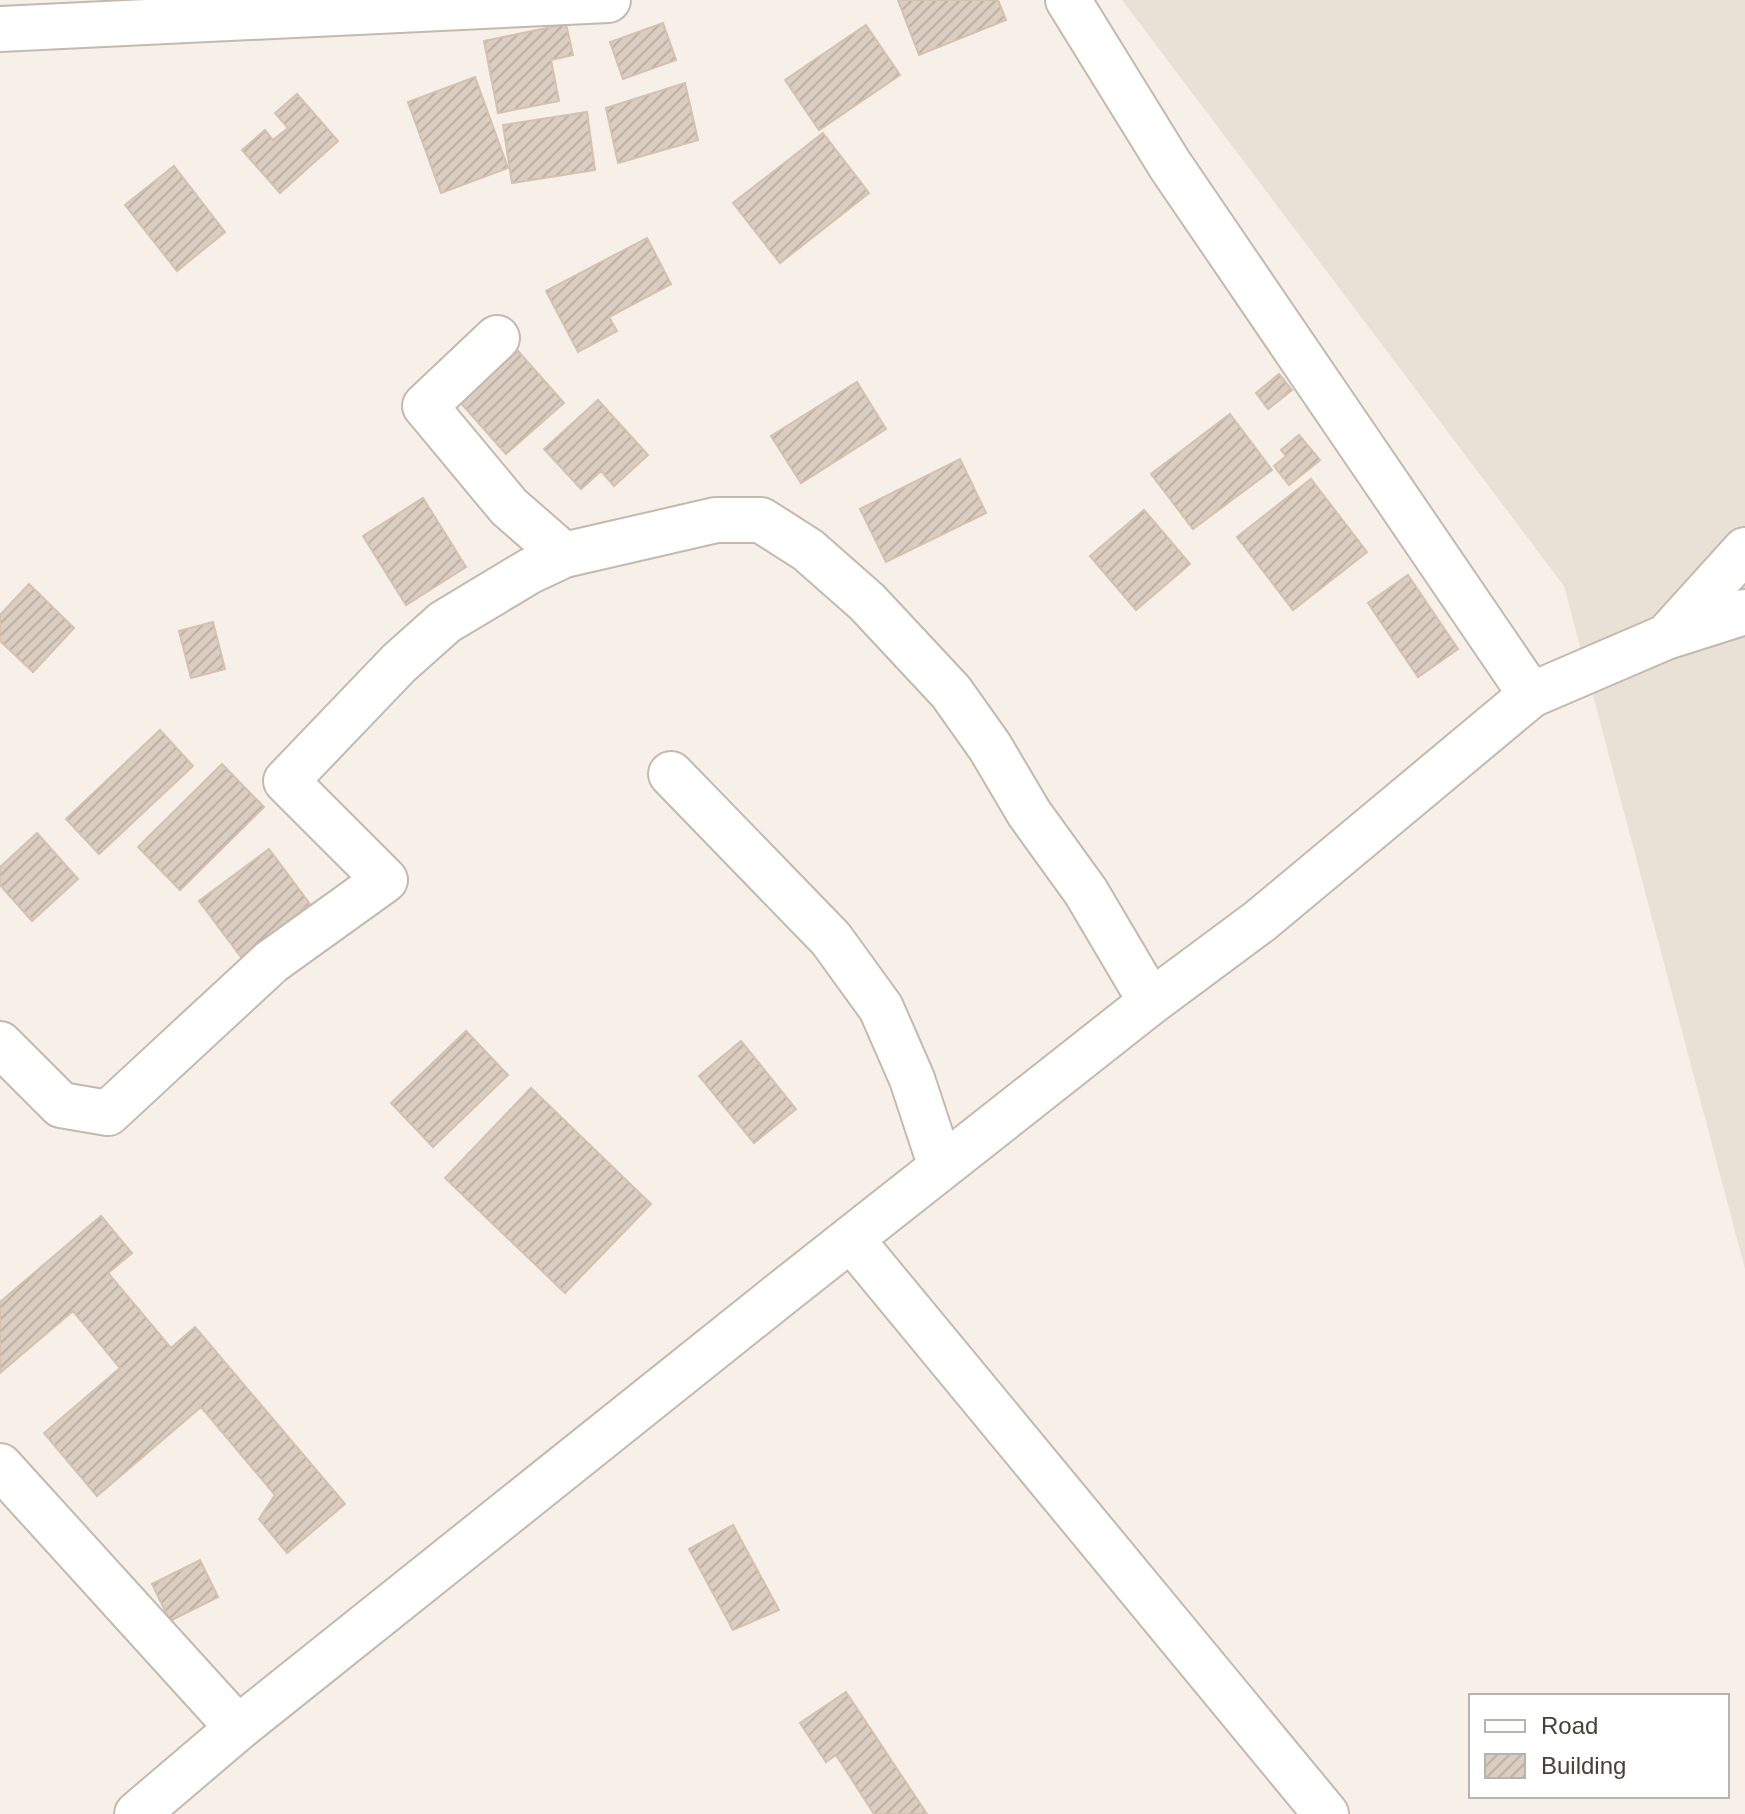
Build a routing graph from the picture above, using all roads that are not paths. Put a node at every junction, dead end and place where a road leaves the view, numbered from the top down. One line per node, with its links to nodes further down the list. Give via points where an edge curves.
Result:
1 (608, 0): 3 (street)
2 (1068, 0): 9 (street, via 1170,165)
3 (0, 29)
4 (497, 338): 6 (street, via 425,406 509,507)
5 (1745, 550): 8 (street)
6 (564, 555): 11 (street, via 716,520 761,520 808,550 867,602 951,692 1086,892); 12 (street, via 445,622 286,781 385,880 271,962 108,1113 61,1105)
7 (1745, 612): 8 (street)
8 (1666, 637): 9 (street)
9 (1531, 695): 11 (street, via 1260,921)
10 (671, 774): 13 (street, via 831,939 881,1008)
11 (1151, 1002): 13 (street)
12 (0, 1044)
13 (941, 1167): 14 (street)
14 (851, 1239): 16 (street); 18 (street)
15 (0, 1466): 16 (street)
16 (238, 1728): 17 (street)
17 (137, 1814)
18 (1326, 1814)

